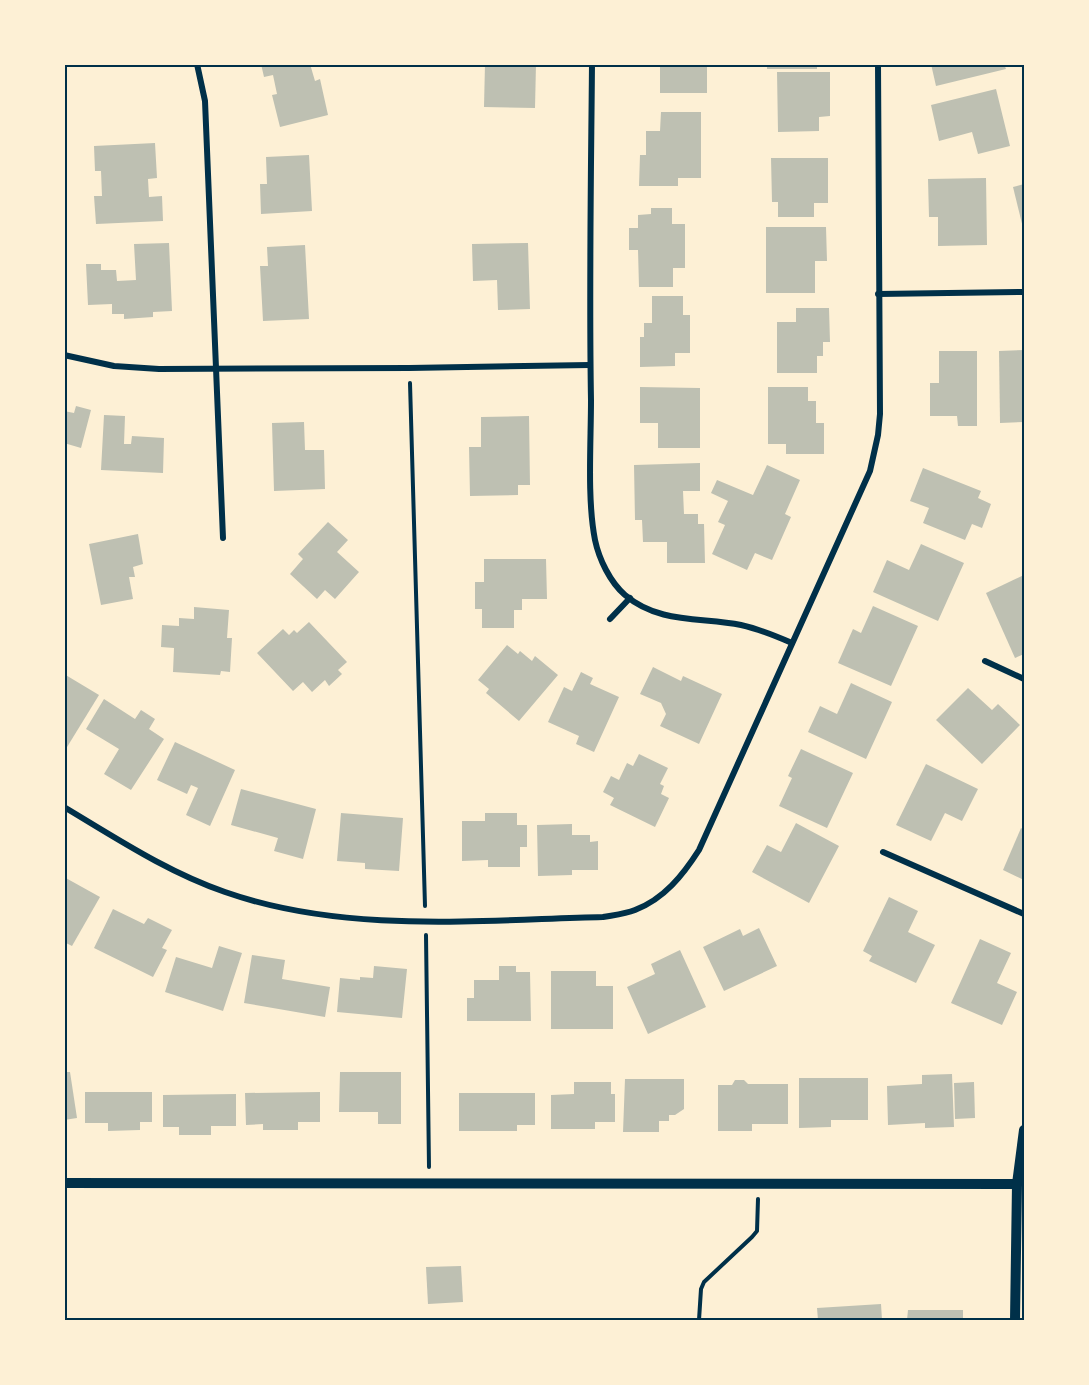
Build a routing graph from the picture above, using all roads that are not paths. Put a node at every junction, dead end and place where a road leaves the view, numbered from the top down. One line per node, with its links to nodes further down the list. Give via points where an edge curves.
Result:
1 (197, 64): 8 (street, via 205,101)
2 (592, 64): 7 (street)
3 (879, 64): 5 (street)
4 (1024, 292): 5 (street)
5 (878, 294): 12 (street, via 880,414 875,453 865,485)
6 (64, 355): 8 (street, via 135,368)
7 (590, 365): 8 (street); 10 (street, via 592,517 596,542 612,580)
8 (216, 368): 9 (street)
9 (223, 537)
10 (630, 598): 11 (street); 12 (street, via 658,614 741,625)
11 (610, 619)
12 (792, 644): 15 (street, via 699,850 664,894 636,910 603,917 425,921 317,914 226,893 190,878)
13 (985, 661): 14 (street)
14 (1024, 679)
15 (64, 807)
16 (883, 852): 17 (street)
17 (1024, 914)
18 (1024, 1130): 20 (street)
19 (64, 1183): 20 (street)
20 (1017, 1184): 21 (street)
21 (1020, 1295): 22 (street)
22 (1015, 1320)

